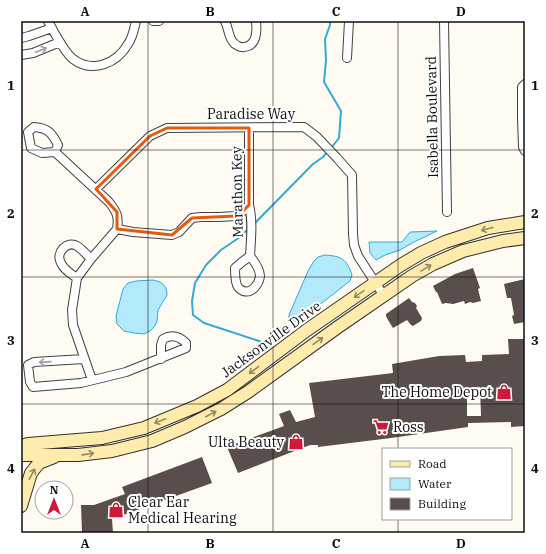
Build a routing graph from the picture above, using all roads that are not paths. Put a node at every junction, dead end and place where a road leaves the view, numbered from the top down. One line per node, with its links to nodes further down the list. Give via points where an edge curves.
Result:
1 (136, 21): 10 (street, via 131,39 124,51 114,60 100,66 84,65 74,60)
2 (153, 21): 3 (street)
3 (159, 21)
4 (225, 21): 5 (street, via 233,43 241,47 253,43)
5 (256, 21)
6 (444, 21): 19 (street, Isabella Boulevard)
7 (349, 23): 12 (street)
8 (50, 24): 9 (street); 10 (street)
9 (21, 38)
10 (60, 42): 11 (street, one-way to 10, via 34,53)
11 (21, 55)
12 (347, 58)
13 (525, 84): 15 (street, via 522,87)
14 (249, 128): 17 (street, Paradise Way, via 167,128 150,136); 18 (street, Marathon Key); 26 (street, Paradise Way, via 304,127 317,137 352,175 354,245 358,256)
15 (525, 151)
16 (55, 152): 17 (street)
17 (96, 190): 21 (street, via 116,212)
18 (249, 208): 21 (street, via 236,216 192,218 179,232 172,235); 23 (street, Marathon Key)
19 (447, 212)
20 (525, 222): 26 (street, Jacksonville Drive, one-way to 26, via 488,228 445,242 421,253)
21 (117, 229): 24 (street)
22 (525, 238): 27 (street, Jacksonville Drive, one-way to 22, via 433,264 463,251)
23 (250, 256)
24 (91, 259): 25 (street); 25 (street, via 73,244 67,245 61,252 60,262)
25 (77, 278): 28 (street, via 72,319)
26 (376, 283): 27 (street, Paradise Way); 31 (street, Jacksonville Drive, one-way to 31, via 226,390 197,406 144,428 102,438)
27 (384, 296): 33 (street, Jacksonville Drive, one-way to 27, via 112,451 152,440 202,419 248,392)
28 (84, 359): 30 (street); 30 (street, one-way to 30, via 34,362 28,365 30,382 33,387)
29 (161, 359): 30 (street, via 126,372)
30 (92, 380)
31 (21, 446)
32 (21, 455): 33 (street, Jacksonville Drive)
33 (59, 455): 34 (street, one-way to 33, via 31,473 39,463)
34 (21, 506)

